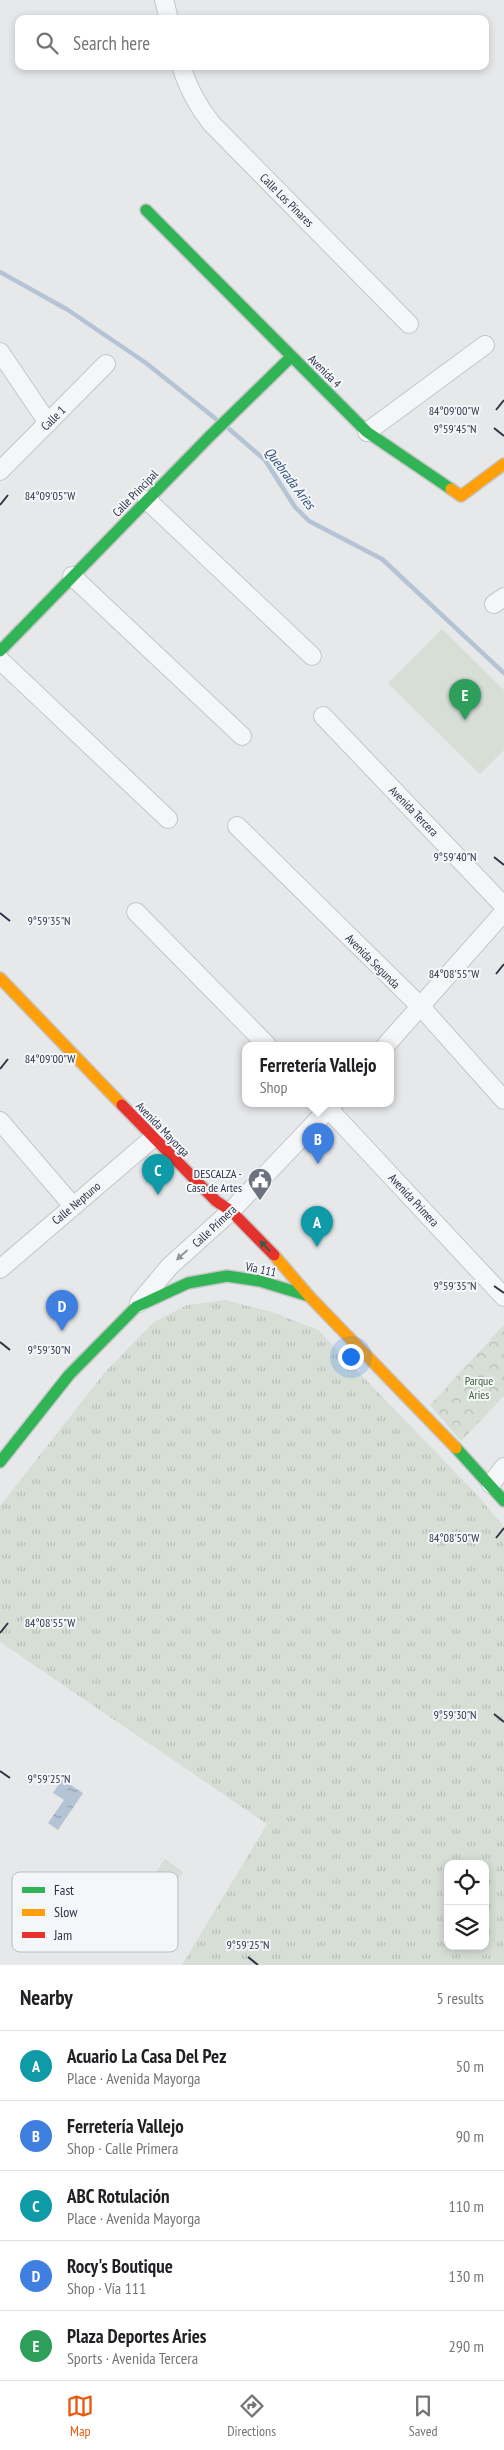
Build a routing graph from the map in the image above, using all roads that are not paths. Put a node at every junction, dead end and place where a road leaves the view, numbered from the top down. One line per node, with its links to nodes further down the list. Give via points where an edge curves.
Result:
1 (164, 0): 2 (street)
2 (168, 15)
3 (183, 70): 5 (street, Calle Los Pinares, via 200,110 212,124)
4 (146, 210): 8 (street, Avenida 4)
5 (409, 324)
6 (485, 345): 11 (street)
7 (0, 352): 10 (street)
8 (291, 357): 11 (street, Avenida 4); 14 (street, Calle Principal)
9 (106, 364): 10 (street, Calle 1)
10 (48, 423): 13 (street, Calle 1)
11 (368, 432): 12 (street, Avenida 4, via 461,496)
12 (504, 464)
13 (0, 472)
14 (147, 500): 15 (street, Calle Principal); 17 (street)
15 (72, 576): 16 (street, Calle Principal); 20 (street)
16 (0, 651)
17 (312, 656)
18 (0, 660): 21 (street)
19 (323, 716): 23 (street, Avenida Tercera)
20 (242, 736)
21 (168, 818)
22 (237, 826): 27 (street, Avenida Segunda)
23 (504, 906)
24 (136, 912): 28 (street)
25 (504, 912): 27 (street)
26 (0, 978): 34 (street, Avenida Mayorga)
27 (421, 1007): 29 (street); 30 (street, Avenida Segunda)
28 (264, 1042)
29 (389, 1042)
30 (504, 1100)
31 (327, 1107): 36 (street, Calle Primera)
32 (331, 1107): 39 (street, Avenida Primera)
33 (0, 1121): 35 (street)
34 (153, 1138): 35 (street, Calle Neptuno); 36 (street, Avenida Mayorga, via 216,1201)
35 (72, 1205): 37 (street, Calle Neptuno)
36 (231, 1210): 38 (street, Avenida Mayorga, one-way to 36, via 289,1270); 40 (street, Calle Primera, one-way to 40, via 169,1267)
37 (0, 1269)
38 (309, 1296): 40 (street, Vía 111, via 260,1281 226,1276 188,1283); 43 (street, Vía 111)
39 (504, 1297)
40 (136, 1307): 41 (street, Vía 111, via 69,1375)
41 (0, 1462)
42 (504, 1467): 43 (street)
43 (491, 1484): 44 (street, Vía 111)
44 (504, 1500)

